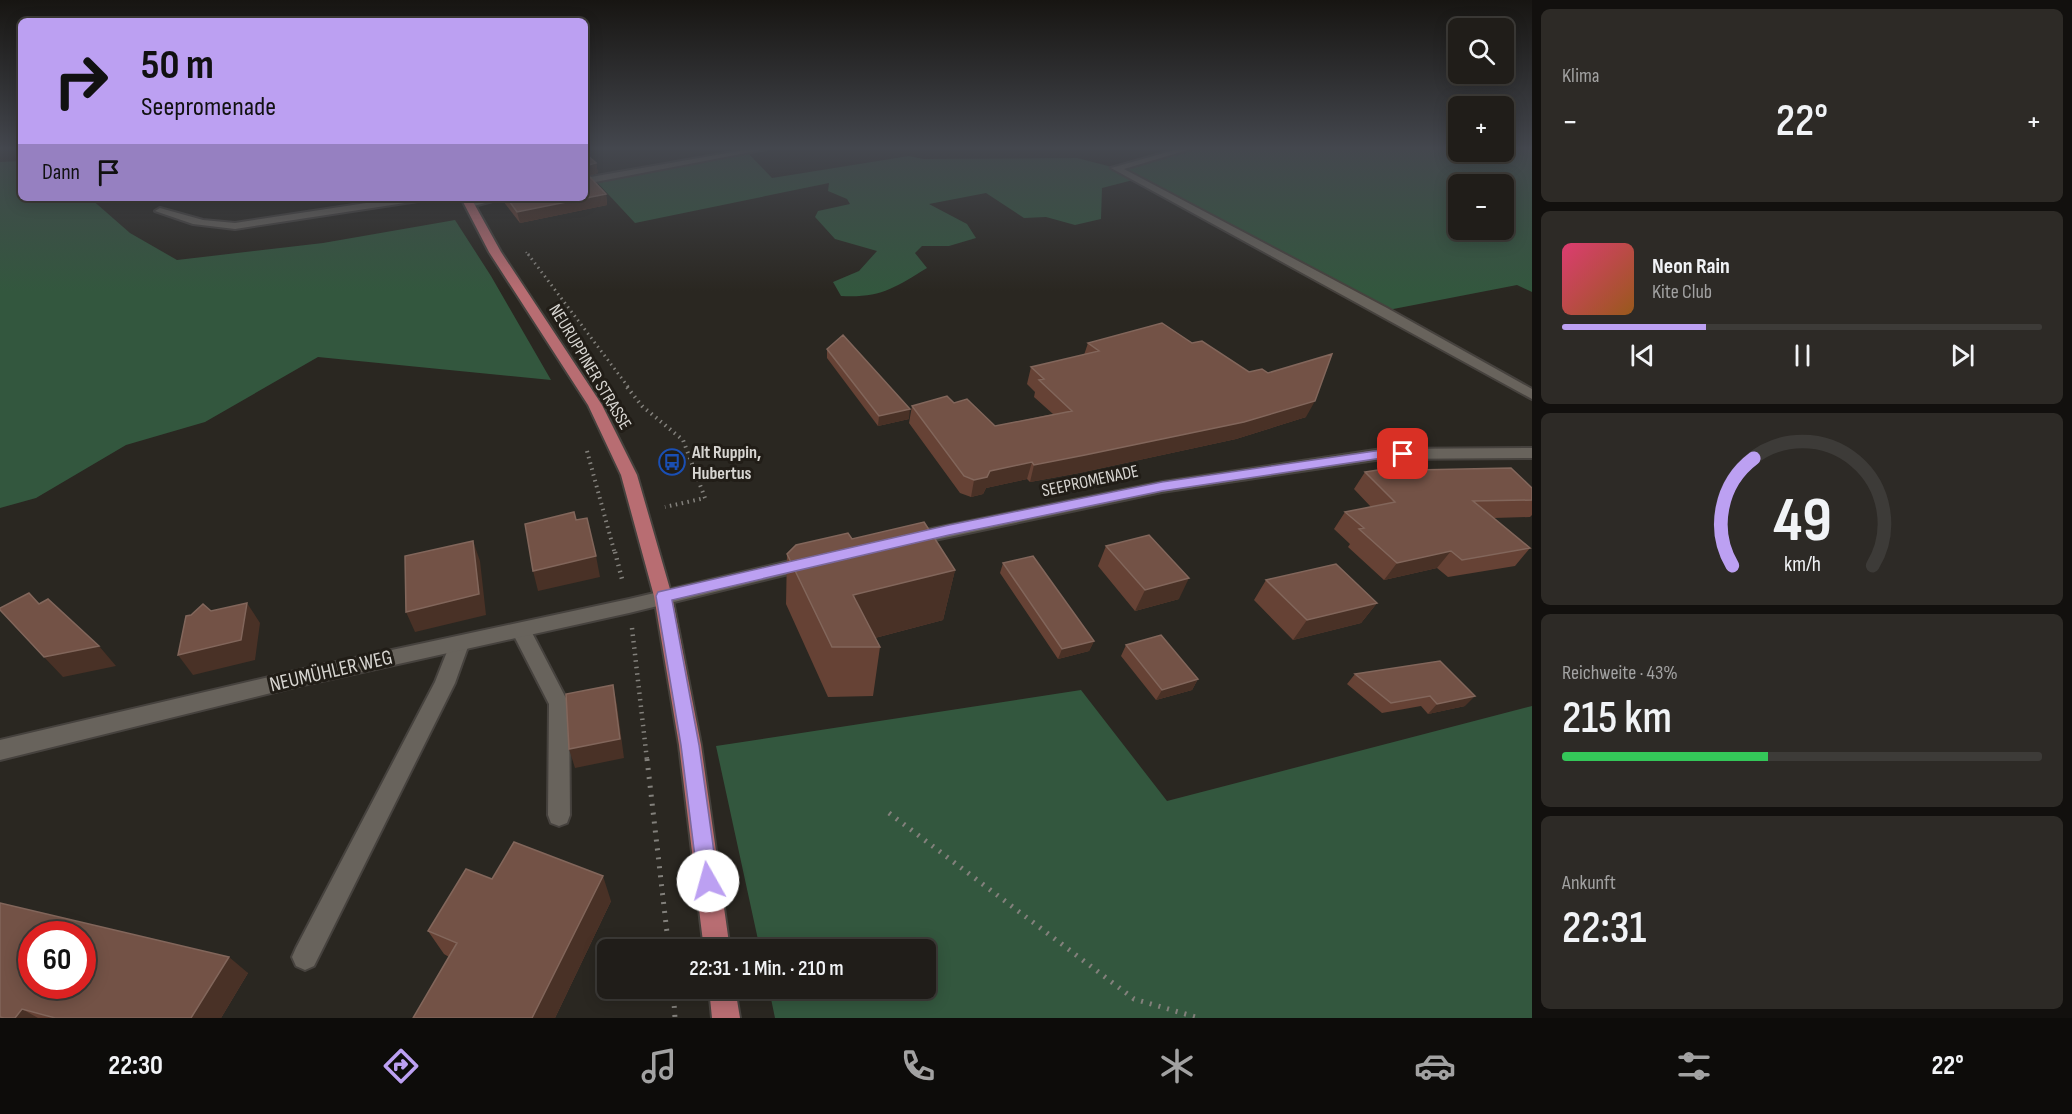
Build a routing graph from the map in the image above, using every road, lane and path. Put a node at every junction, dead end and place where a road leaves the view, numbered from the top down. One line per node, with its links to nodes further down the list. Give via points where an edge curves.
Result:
1 (1170, 197): 5 (street)
2 (399, 201): 4 (street, via 223,227)
3 (468, 201): 10 (main road, NEURUPPINER STRASSE, via 495,252 595,405 629,475)
4 (160, 211)
5 (1532, 395)
6 (586, 444): 11 (path)
7 (1532, 453): 8 (street, SEEPROMENADE, via 1382,454 1162,487)
8 (892, 543)
9 (823, 559): 10 (street)
10 (663, 596): 11 (street, NEUMÜHLER WEG); 18 (main road, NEURUPPINER STRASSE, via 690,745)
11 (629, 606): 12 (street, NEUMÜHLER WEG); 17 (path)
12 (521, 630): 13 (street, NEUMÜHLER WEG); 16 (street, via 559,704)
13 (459, 644): 14 (street, NEUMÜHLER WEG); 19 (street, via 445,683)
14 (0, 750)
15 (889, 813): 24 (path, via 1134,999)
16 (559, 815)
17 (668, 939)
18 (716, 939)
19 (305, 957)
20 (674, 999): 22 (path)
21 (723, 999): 23 (main road)
22 (675, 1018)
23 (726, 1018)
24 (1199, 1018)

